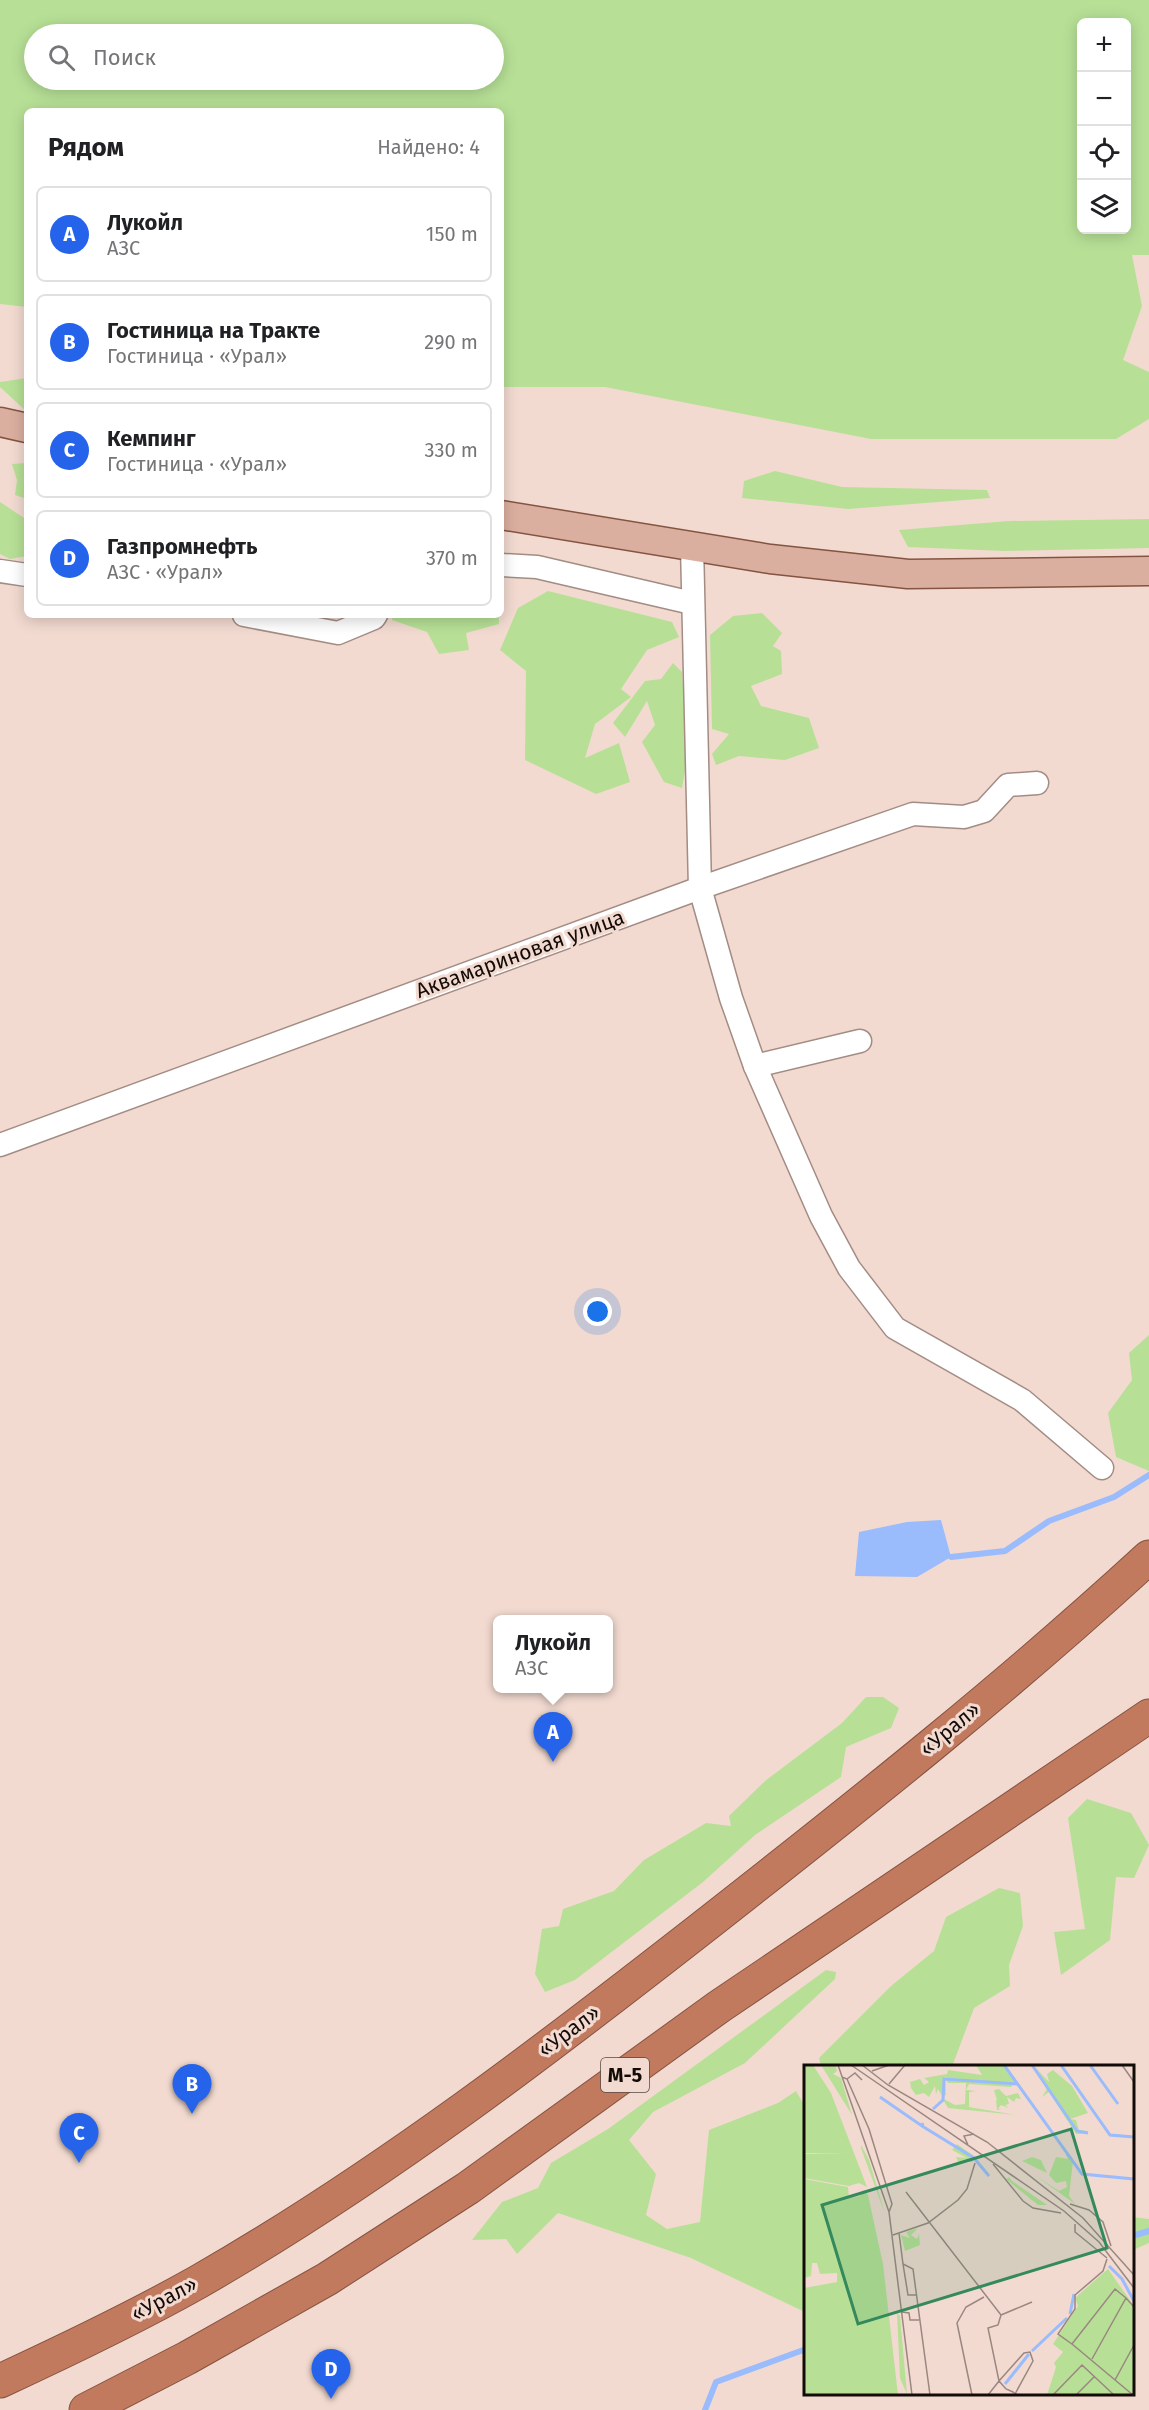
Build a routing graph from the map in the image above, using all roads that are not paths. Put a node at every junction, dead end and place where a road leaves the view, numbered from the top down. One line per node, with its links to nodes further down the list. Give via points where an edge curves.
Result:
1 (0, 422): 2 (main road)
2 (24, 427)
3 (504, 515): 4 (main road)
4 (692, 545): 7 (main road, via 770,559 908,574); 9 (street)
5 (504, 565): 9 (street, via 537,567)
6 (0, 571): 8 (street)
7 (1149, 571)
8 (24, 575)
9 (692, 603): 13 (street)
10 (260, 618): 11 (street, via 338,633)
11 (370, 618)
12 (1037, 783): 13 (street, Аквамариновая улица, via 1008,785 984,811 964,817 913,814)
13 (700, 888): 15 (street); 16 (street, Аквамариновая улица)
14 (860, 1041): 15 (street)
15 (755, 1066): 17 (street, via 821,1216 849,1268 895,1328 1022,1400)
16 (0, 1145)
17 (1102, 1468)
18 (1149, 1557): 20 (highway, «Урал», via 1090,1611 813,1841 627,1987 436,2129 296,2223 197,2282)
19 (1149, 1716): 21 (highway, М-5, via 720,2006 459,2194 327,2279)
20 (0, 2381)
21 (86, 2410)

